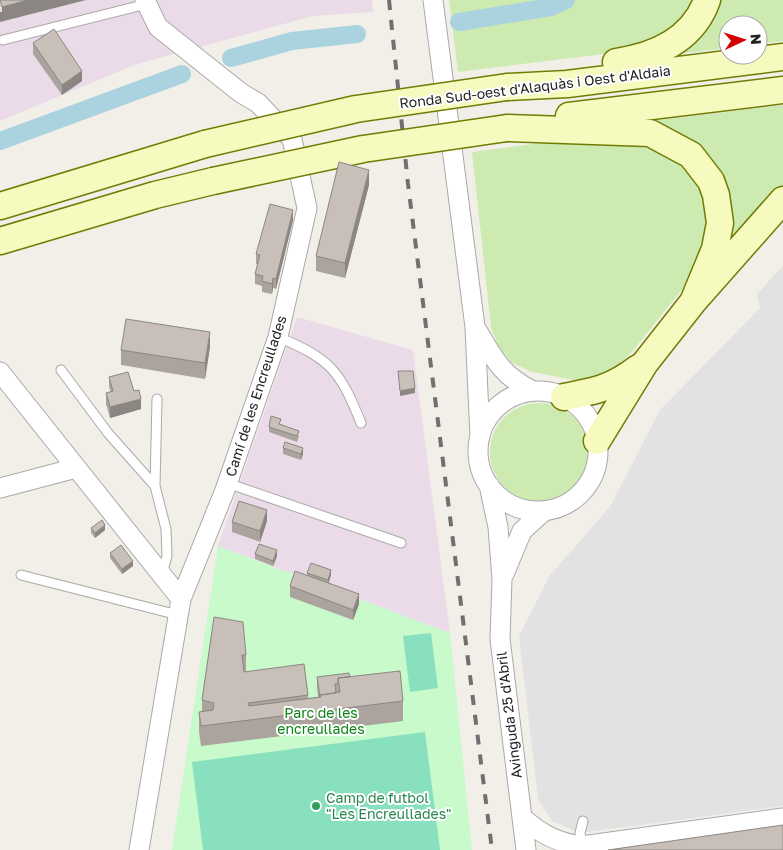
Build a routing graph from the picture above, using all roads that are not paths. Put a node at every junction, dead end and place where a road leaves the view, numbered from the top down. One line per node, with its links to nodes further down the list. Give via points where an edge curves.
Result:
1 (433, 0): 13 (street)
2 (707, 0): 6 (main road, via 690,29 672,44 649,56 539,74)
3 (146, 2): 4 (lane); 14 (street, Camí de les Encreullades, via 158,27 258,103 292,139 307,208)
4 (3, 40)
5 (783, 57): 6 (main road, Ronda Sud-oest d'Alaquàs i Oest d'Aldaia, via 567,84)
6 (507, 87): 10 (main road, Ronda Sud-oest d'Alaquàs i Oest d'Aldaia, bridge, via 356,108 205,144)
7 (783, 90): 8 (main road, via 572,116)
8 (507, 128): 11 (main road, bridge, via 363,149 213,181); 12 (main road, via 650,133 691,155 711,181 720,223 715,249)
9 (783, 200): 12 (main road)
10 (0, 206)
11 (0, 241)
12 (693, 302): 15 (main road)
13 (475, 327): 18 (street, via 500,368 515,383); 22 (street)
14 (278, 337): 21 (lane, via 308,349 328,364 346,387); 25 (street, Camí de les Encreullades)
15 (645, 363): 19 (main road, via 618,383); 23 (main road)
16 (61, 370): 27 (lane, via 108,434)
17 (0, 372): 24 (street)
18 (533, 391): 19 (street); 22 (street, via 515,395 499,405 487,420)
19 (564, 397): 23 (street, via 580,408 591,423)
20 (157, 399): 27 (lane)
21 (361, 423)
22 (480, 437): 26 (street, via 478,454 481,470)
23 (597, 441): 29 (street, via 597,461 591,479 579,495 563,506)
24 (76, 468): 28 (street); 32 (street)
25 (227, 483): 30 (lane); 34 (street, Camí de les Encreullades)
26 (489, 485): 29 (street, via 499,497 513,505); 33 (street, Avinguda 25 d'Abril, via 498,527)
27 (155, 486): 32 (lane, via 166,529 167,556)
28 (0, 488)
29 (544, 511): 33 (street, Avinguda 25 d'Abril, via 529,523 516,542)
30 (401, 543)
31 (21, 575): 34 (lane)
32 (162, 575): 34 (street)
33 (502, 579): 35 (street, Avinguda 25 d'Abril, via 500,639)
34 (179, 607): 39 (street, Camí de les Encreullades)
35 (522, 817): 38 (street, via 546,836); 40 (street, Avinguda 25 d'Abril)
36 (783, 818): 38 (street)
37 (583, 821): 38 (lane)
38 (578, 848)
39 (140, 850)
40 (526, 850)

